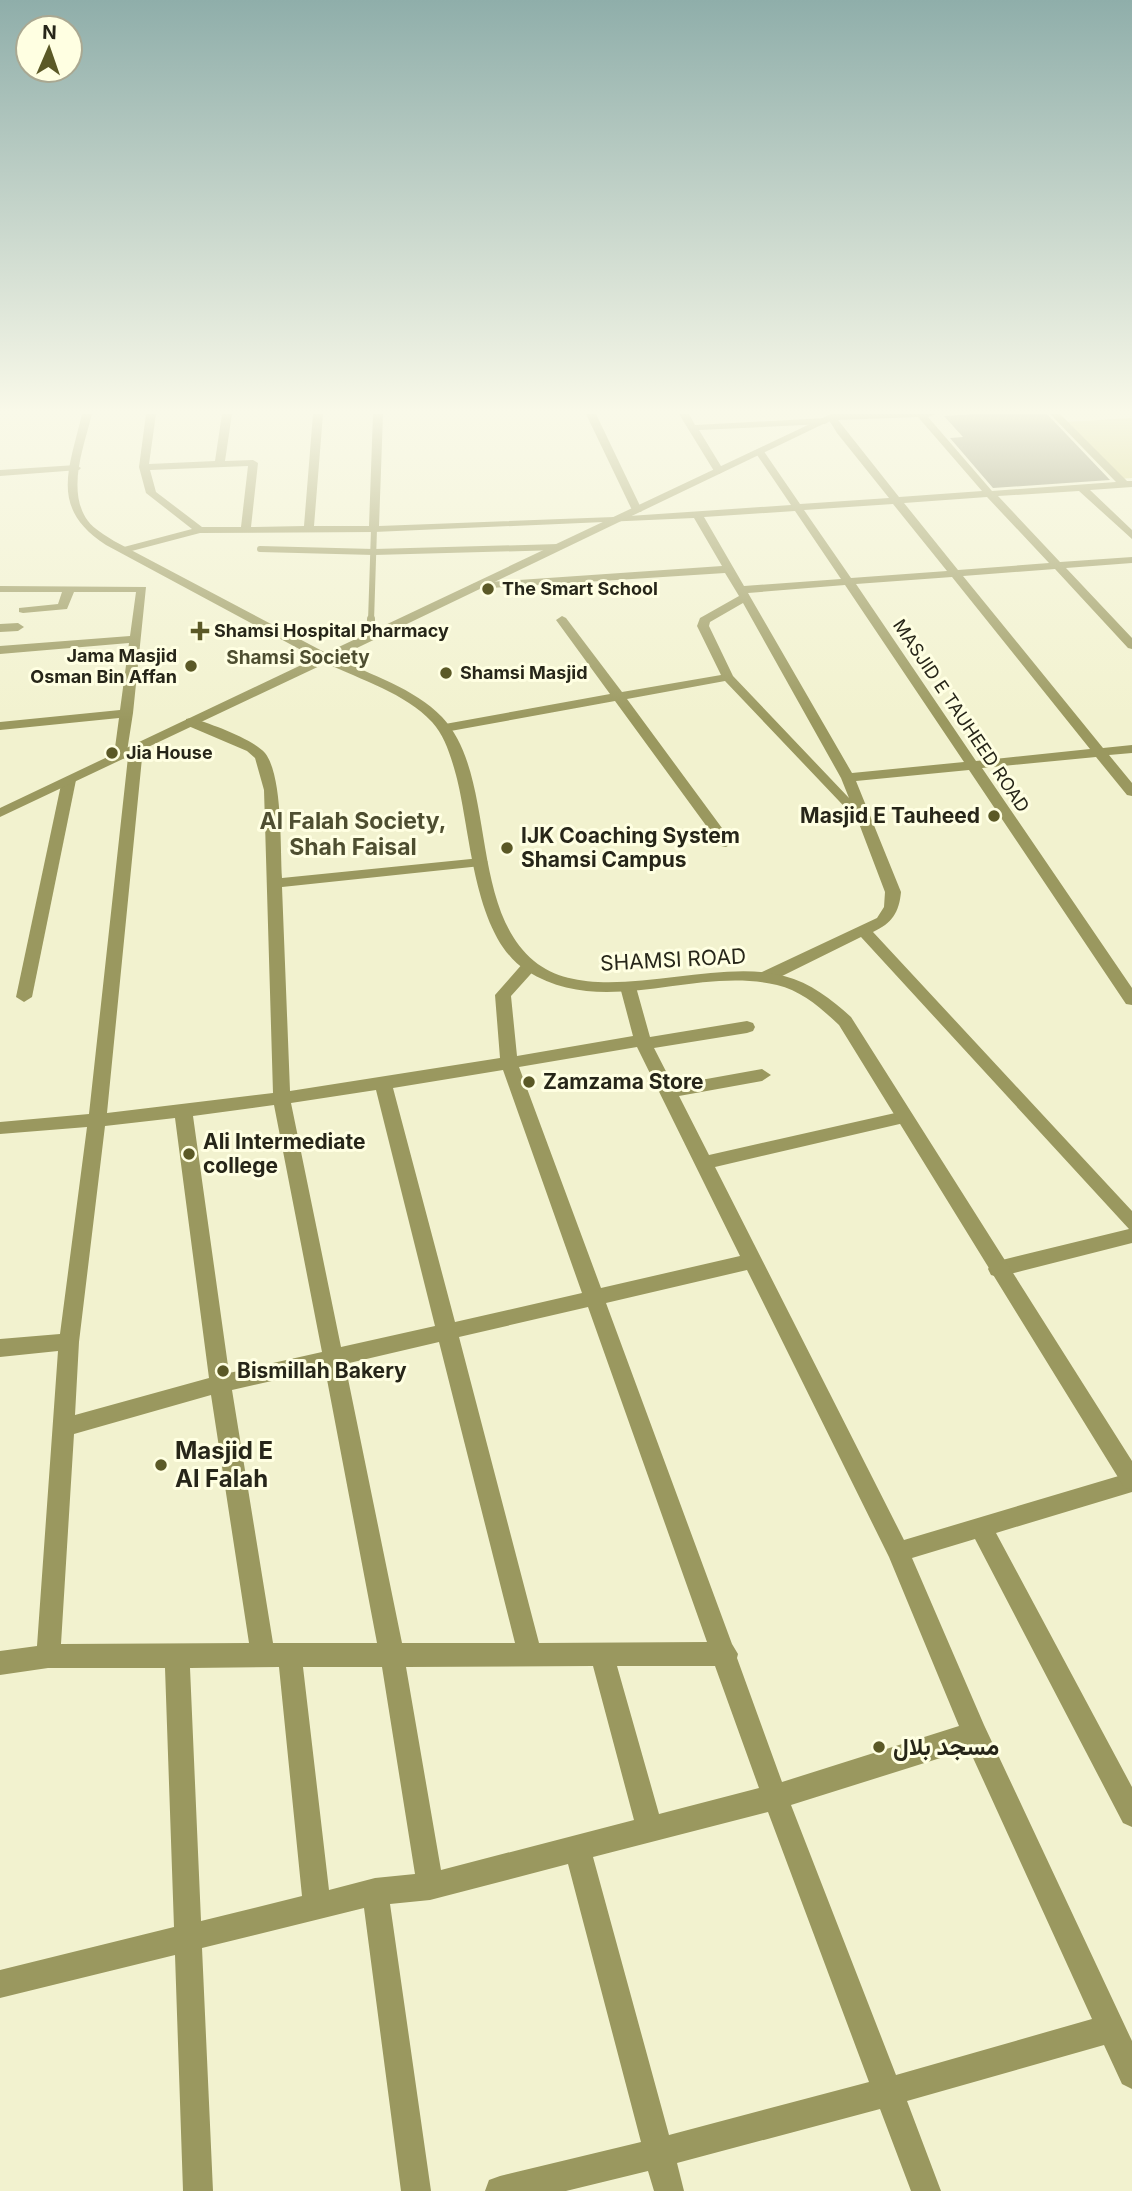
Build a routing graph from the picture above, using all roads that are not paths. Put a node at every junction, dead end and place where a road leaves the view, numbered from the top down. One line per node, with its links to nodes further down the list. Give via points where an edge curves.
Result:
1 (80, 516): 21 (street, via 84,524)
2 (181, 516): 17 (street)
3 (247, 516): 14 (street)
4 (310, 516): 15 (street)
5 (374, 516): 16 (street)
6 (623, 516): 13 (street)
7 (677, 516): 13 (street)
8 (699, 516): 25 (street)
9 (803, 516): 27 (street, MASJID E TAUHEED ROAD)
10 (909, 516): 26 (street)
11 (1011, 516): 24 (street)
12 (1111, 516): 18 (street)
13 (614, 520): 16 (street); 19 (street)
14 (246, 528): 15 (street); 17 (street)
15 (309, 528): 16 (street)
16 (374, 529): 22 (lane)
17 (200, 530): 21 (street)
18 (1132, 536)
19 (558, 547): 22 (lane); 28 (street)
20 (260, 549): 22 (lane)
21 (124, 551): 40 (street)
22 (374, 552): 36 (lane)
23 (1132, 560): 24 (street)
24 (1058, 566): 26 (street); 38 (street)
25 (731, 569): 28 (street); 31 (street)
26 (956, 573): 27 (street); 49 (street)
27 (848, 582): 31 (street); 51 (street, MASJID E TAUHEED ROAD)
28 (475, 586): 36 (street)
29 (0, 589): 30 (street)
30 (69, 589): 32 (street, via 63,607); 37 (street, via 142,589)
31 (742, 594): 41 (street, via 704,620); 52 (street)
32 (23, 610)
33 (562, 620): 42 (street)
34 (18, 626): 35 (street)
35 (0, 628)
36 (371, 635): 40 (street)
37 (136, 639): 39 (street); 43 (street)
38 (1132, 645)
39 (0, 650)
40 (324, 657): 44 (street); 46 (street, via 389,688)
41 (728, 677): 42 (street); 56 (street)
42 (617, 695): 46 (street); 57 (street)
43 (127, 713): 45 (street); 50 (street)
44 (191, 722): 47 (street); 59 (street, via 252,748 261,757 271,790)
45 (0, 726)
46 (445, 728): 58 (street, SHAMSI ROAD, via 462,766)
47 (136, 748): 50 (street); 75 (street)
48 (1132, 749): 49 (street)
49 (1100, 752): 51 (street); 54 (street)
50 (121, 755): 53 (street)
51 (975, 765): 52 (street); 65 (street, MASJID E TAUHEED ROAD)
52 (848, 778): 56 (street)
53 (69, 780): 55 (street); 64 (street)
54 (1132, 792)
55 (0, 813)
56 (866, 825): 60 (street, via 893,892 892,906 883,921)
57 (726, 843)
58 (481, 862): 59 (street); 61 (street, SHAMSI ROAD, via 503,938)
59 (274, 883): 72 (street)
60 (863, 930): 62 (street); 78 (street)
61 (530, 966): 63 (street, SHAMSI ROAD, via 567,985); 68 (street, via 503,995)
62 (766, 977): 63 (street, SHAMSI ROAD, via 703,977); 74 (street, SHAMSI ROAD, via 812,993 845,1021)
63 (628, 987): 67 (street)
64 (24, 997)
65 (1132, 1000)
66 (747, 1027): 67 (street)
67 (643, 1042): 68 (street); 71 (street)
68 (509, 1063): 70 (street); 82 (street)
69 (762, 1075): 71 (street)
70 (383, 1082): 72 (street); 83 (street)
71 (667, 1093): 77 (street)
72 (282, 1100): 73 (street); 86 (street)
73 (183, 1111): 75 (street); 87 (street)
74 (904, 1117): 77 (street); 81 (street, SHAMSI ROAD)
75 (97, 1122): 76 (street); 84 (street)
76 (0, 1128)
77 (702, 1163): 80 (street)
78 (1132, 1223)
79 (1132, 1236): 81 (street)
80 (750, 1262): 82 (street); 91 (street)
81 (998, 1269): 89 (street, SHAMSI ROAD)
82 (592, 1297): 83 (street); 92 (street)
83 (445, 1332): 86 (street); 94 (street)
84 (69, 1342): 85 (street); 88 (street)
85 (0, 1348)
86 (334, 1357): 87 (street); 99 (street)
87 (220, 1384): 88 (street); 93 (street)
88 (62, 1428): 96 (street)
89 (1132, 1481): 90 (street)
90 (981, 1527): 91 (street); 103 (street)
91 (898, 1552): 101 (street)
92 (726, 1654): 95 (street); 102 (street)
93 (263, 1655): 97 (street); 98 (street)
94 (530, 1655): 95 (street); 99 (street)
95 (602, 1655): 104 (street)
96 (48, 1656): 97 (street); 100 (street)
97 (177, 1656): 109 (street)
98 (290, 1656): 99 (street); 108 (street)
99 (392, 1656): 106 (street)
100 (0, 1663)
101 (975, 1734): 102 (street); 111 (street)
102 (775, 1797): 104 (street); 113 (street)
103 (1132, 1814)
104 (650, 1829): 105 (street)
105 (577, 1848): 106 (street); 114 (street)
106 (430, 1886): 107 (street)
107 (375, 1892): 108 (street); 116 (street)
108 (317, 1906): 109 (street)
109 (190, 1935): 110 (street); 115 (street)
110 (0, 1984)
111 (1112, 2028): 112 (street); 113 (street)
112 (1132, 2074)
113 (888, 2094): 114 (street); 119 (street)
114 (660, 2154): 117 (street); 118 (street)
115 (198, 2191)
116 (416, 2191)
117 (500, 2191)
118 (669, 2191)
119 (926, 2191)

